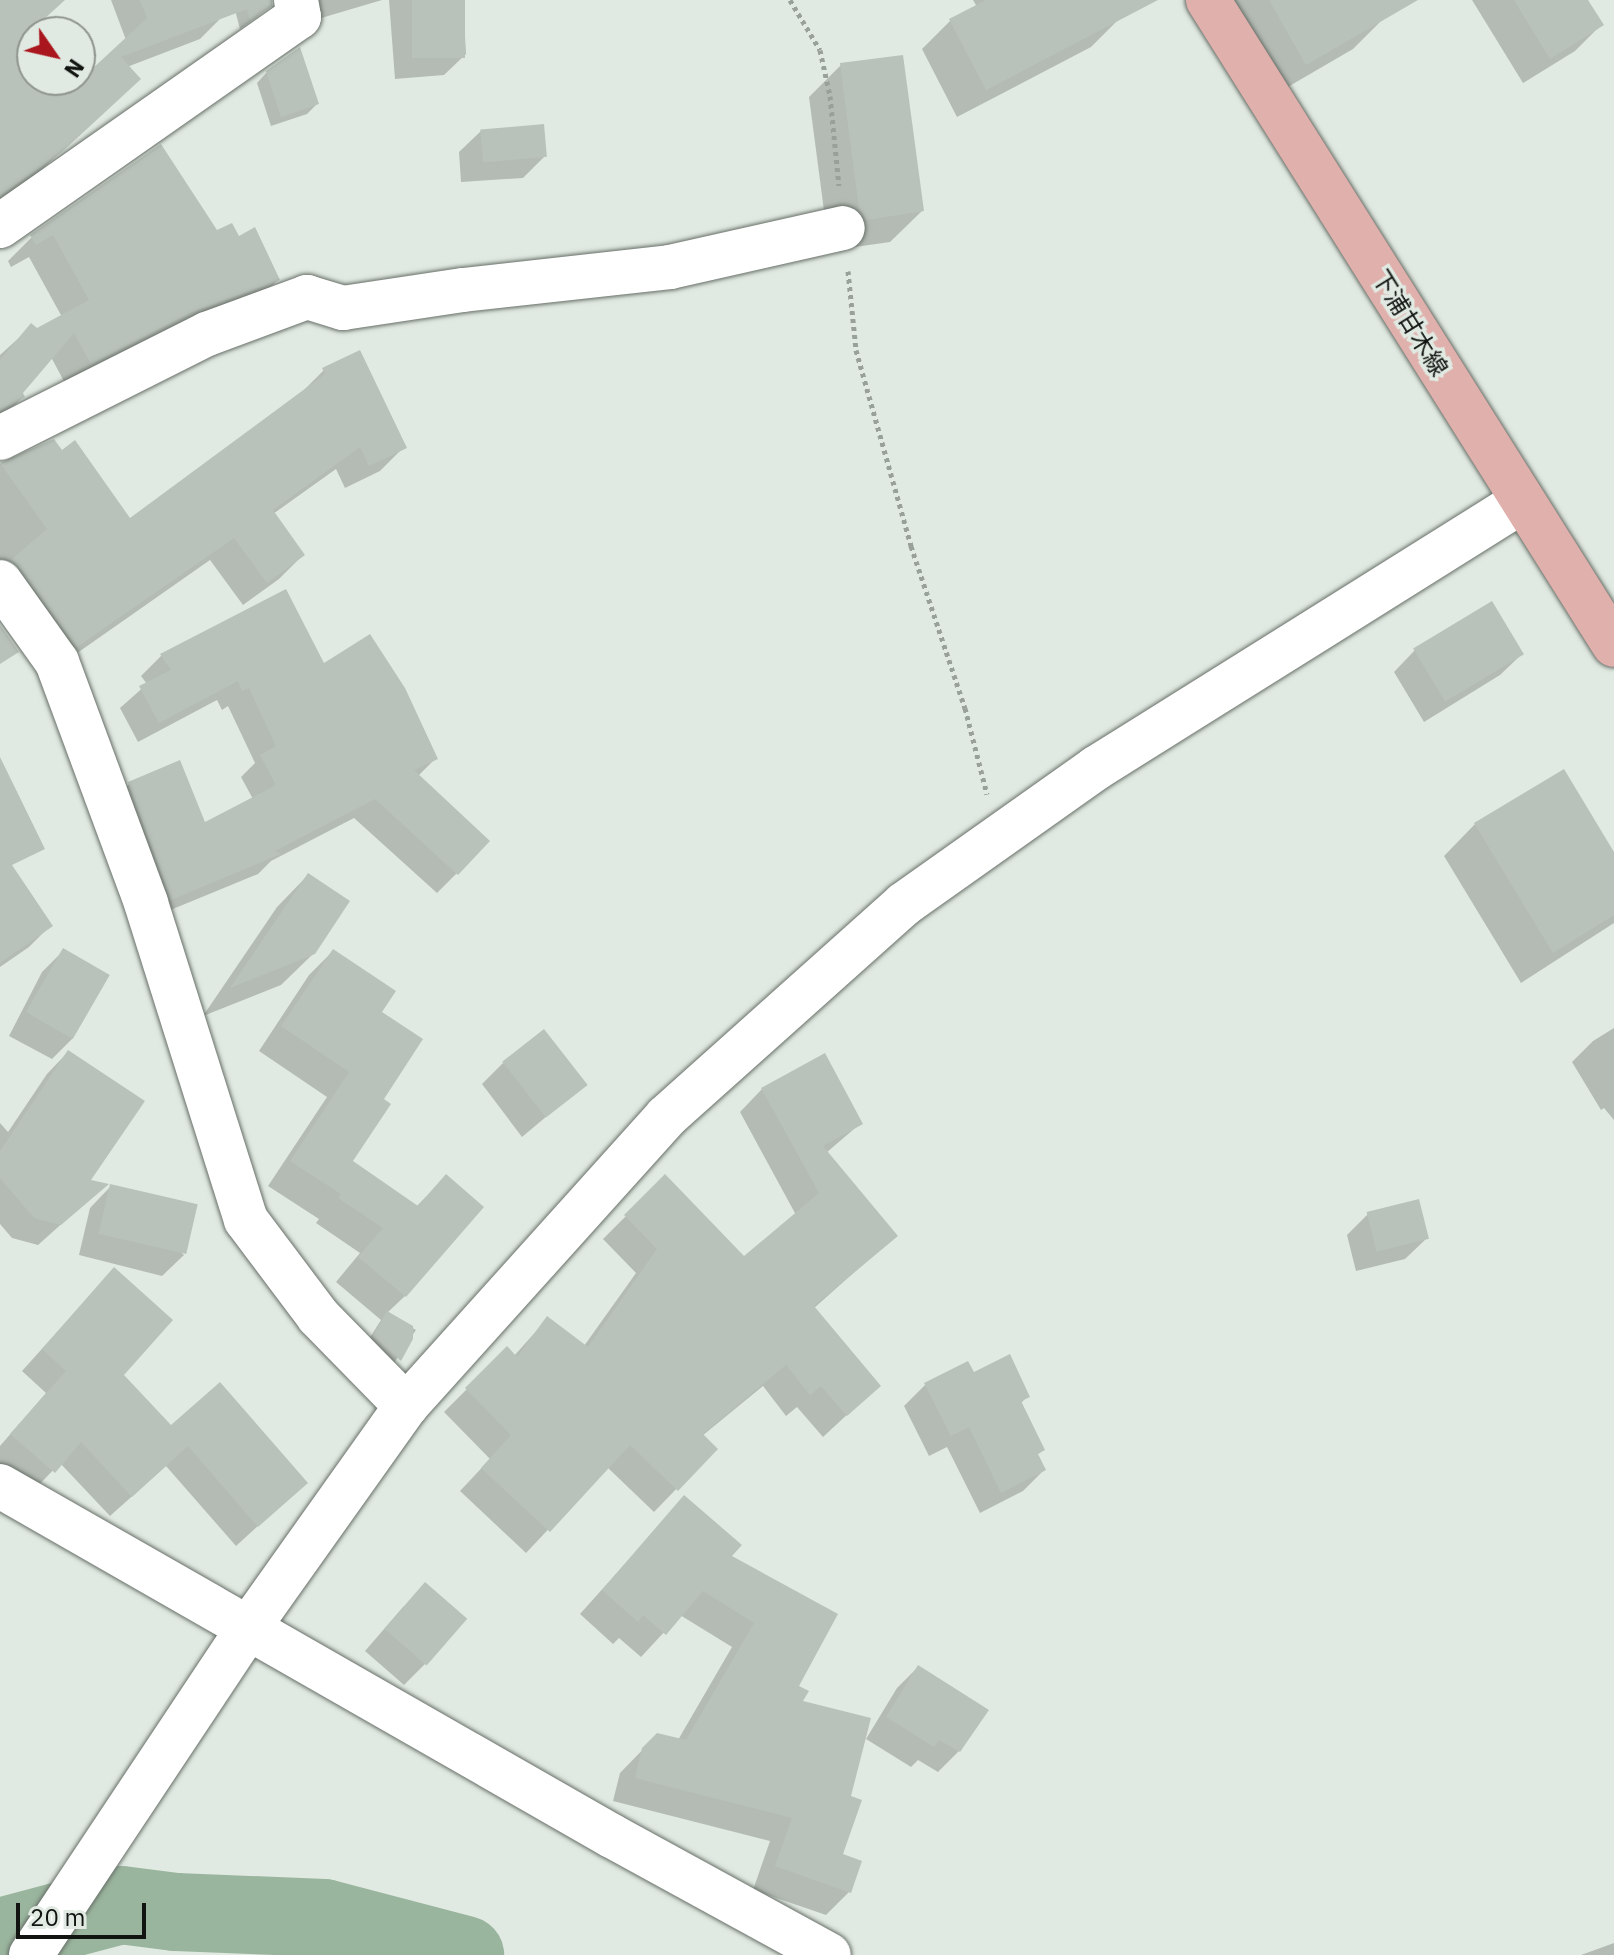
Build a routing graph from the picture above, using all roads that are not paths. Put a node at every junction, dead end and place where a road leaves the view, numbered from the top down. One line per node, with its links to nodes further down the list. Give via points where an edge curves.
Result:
1 (296, 0): 3 (street, via 299,17)
2 (1208, 0): 6 (main road, 下浦甘木線)
3 (0, 226)
4 (843, 228): 5 (street, via 670,267 343,308 307,297 207,334)
5 (0, 438)
6 (1521, 502): 8 (main road, 下浦甘木線); 9 (street, via 1096,768 904,904 666,1117)
7 (0, 582): 9 (street, via 57,662 146,903 246,1220 318,1316)
8 (1614, 645)
9 (406, 1406): 11 (street)
10 (0, 1486): 11 (street)
11 (243, 1638): 12 (street); 13 (street)
12 (31, 1955)
13 (829, 1955)

